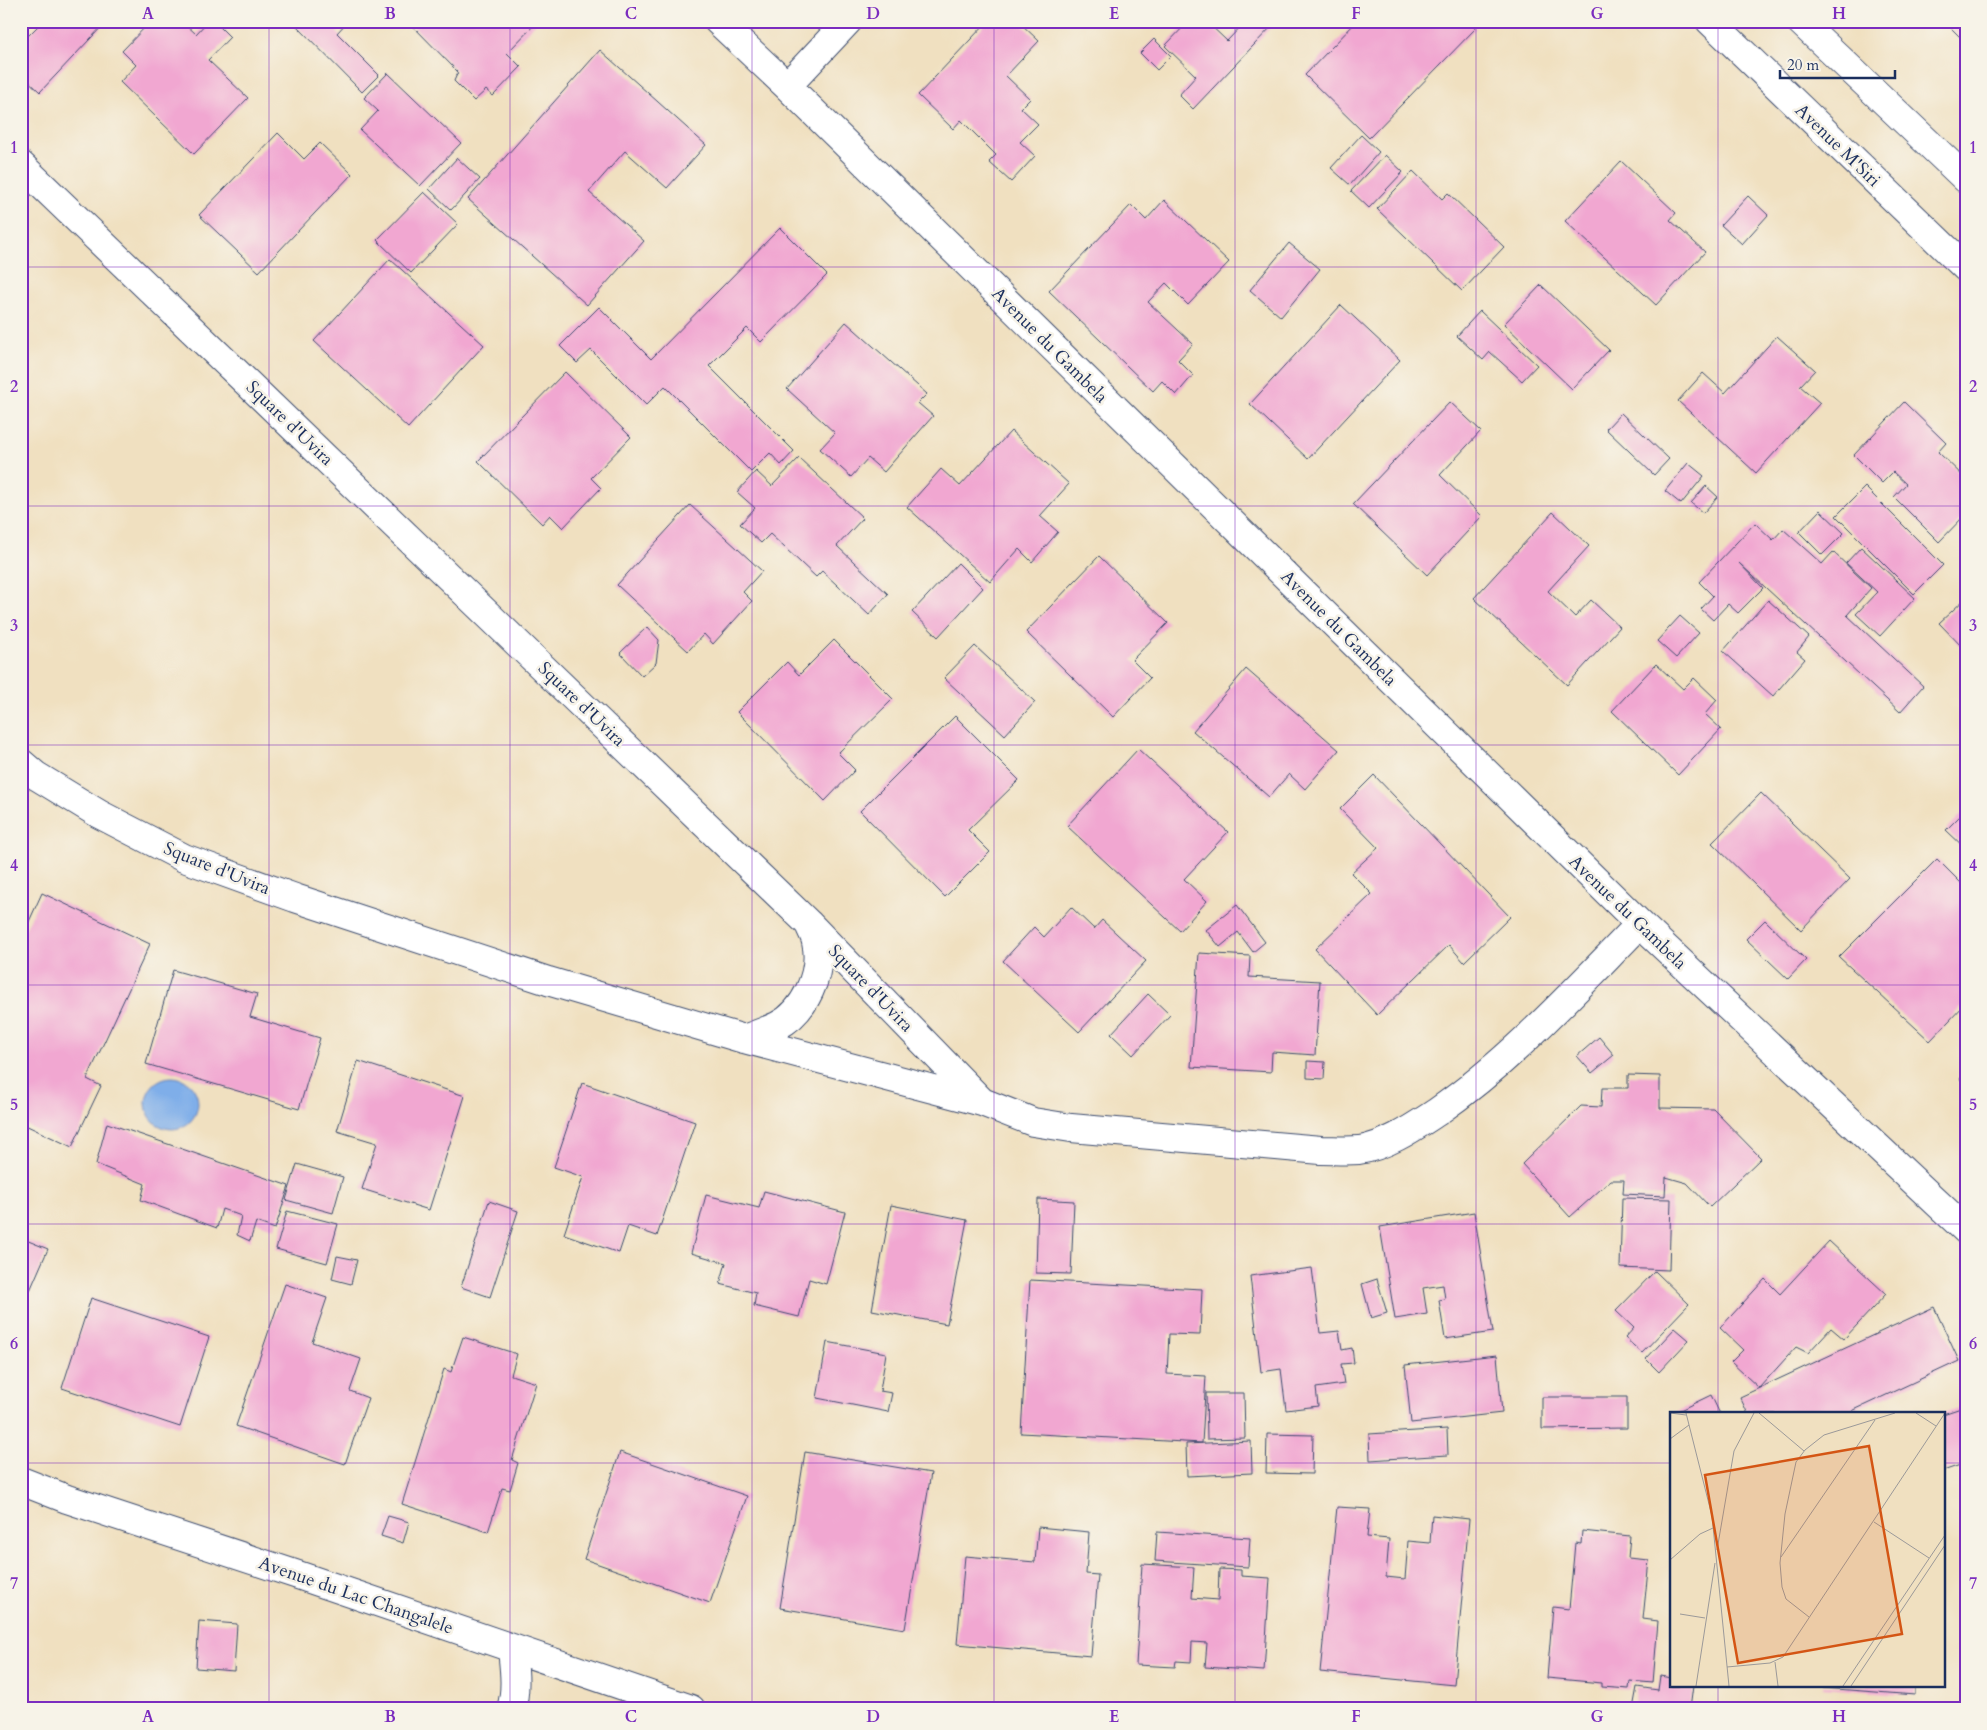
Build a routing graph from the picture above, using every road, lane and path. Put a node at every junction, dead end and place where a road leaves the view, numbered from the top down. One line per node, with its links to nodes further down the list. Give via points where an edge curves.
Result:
1 (718, 21): 5 (main road, Avenue du Gambela)
2 (848, 21): 5 (main road)
3 (1710, 21): 8 (main road, Avenue M'Siri)
4 (1800, 21): 7 (main road)
5 (787, 86): 11 (main road, Avenue du Gambela)
6 (21, 165): 10 (main road, Square d'Uvira)
7 (1966, 179)
8 (1966, 268)
9 (21, 763): 12 (main road, Square d'Uvira, via 100,814 184,858 548,981)
10 (808, 922): 12 (main road, via 816,943 817,965 809,992 796,1012 778,1026); 13 (main road, Square d'Uvira)
11 (1640, 924): 13 (main road, via 1535,1032 1466,1092 1417,1126 1359,1150 1286,1148 1071,1128 1033,1122); 14 (main road, Avenue du Gambela)
12 (744, 1039): 13 (main road, Square d'Uvira)
13 (982, 1102)
14 (1966, 1230)
15 (21, 1480): 16 (main road, Avenue du Lac Changalele, via 67,1499)
16 (512, 1649): 17 (main road, via 515,1680); 18 (main road, Avenue du Lac Changalele)
17 (511, 1709)
18 (691, 1709)

